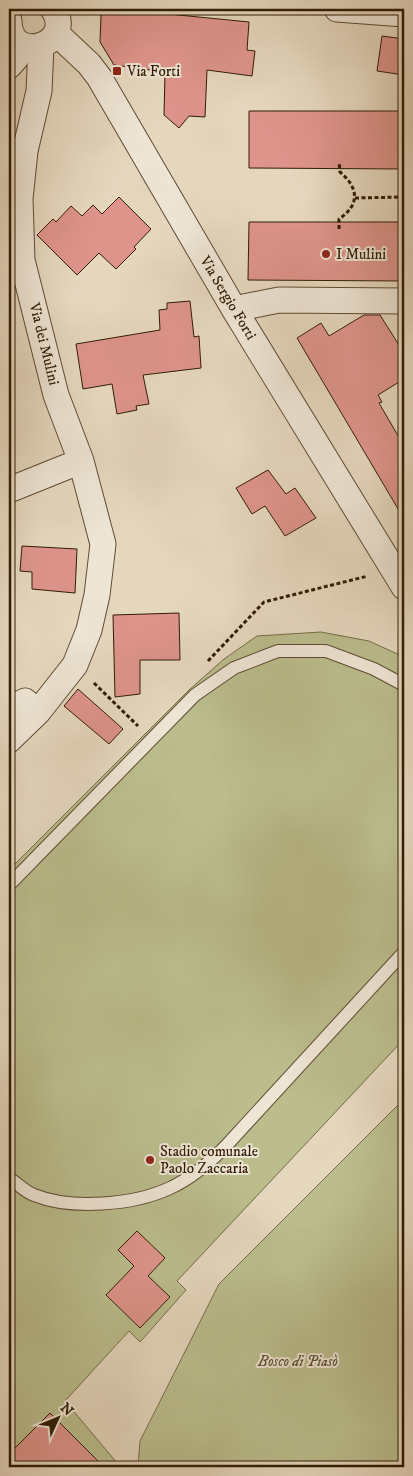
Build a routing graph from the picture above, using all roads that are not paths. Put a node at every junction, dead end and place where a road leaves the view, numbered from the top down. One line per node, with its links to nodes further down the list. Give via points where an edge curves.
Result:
1 (13, 9): 4 (street)
2 (337, 9): 3 (street)
3 (404, 14)
4 (9, 21): 5 (street, Via Sergio Forti, via 12,35)
5 (51, 27): 6 (street); 8 (street, Via Sergio Forti, via 99,77); 9 (street, Via dei Mulini, via 25,151 20,199 22,260 56,395)
6 (9, 66)
7 (404, 301): 8 (street, via 279,300)
8 (234, 309): 11 (street, Via Sergio Forti)
9 (81, 461): 10 (street); 14 (street, Via dei Mulini, via 103,544 93,613 75,665)
10 (9, 490)
11 (399, 578)
12 (404, 685): 16 (lane, via 374,669 326,651 278,651 234,668 195,695)
13 (9, 710): 14 (street, via 25,701)
14 (38, 712): 15 (street, Via dei Mulini)
15 (9, 740)
16 (9, 884)
17 (404, 952): 18 (lane, via 225,1147 170,1188 132,1200 72,1204 34,1195)
18 (9, 1178)

